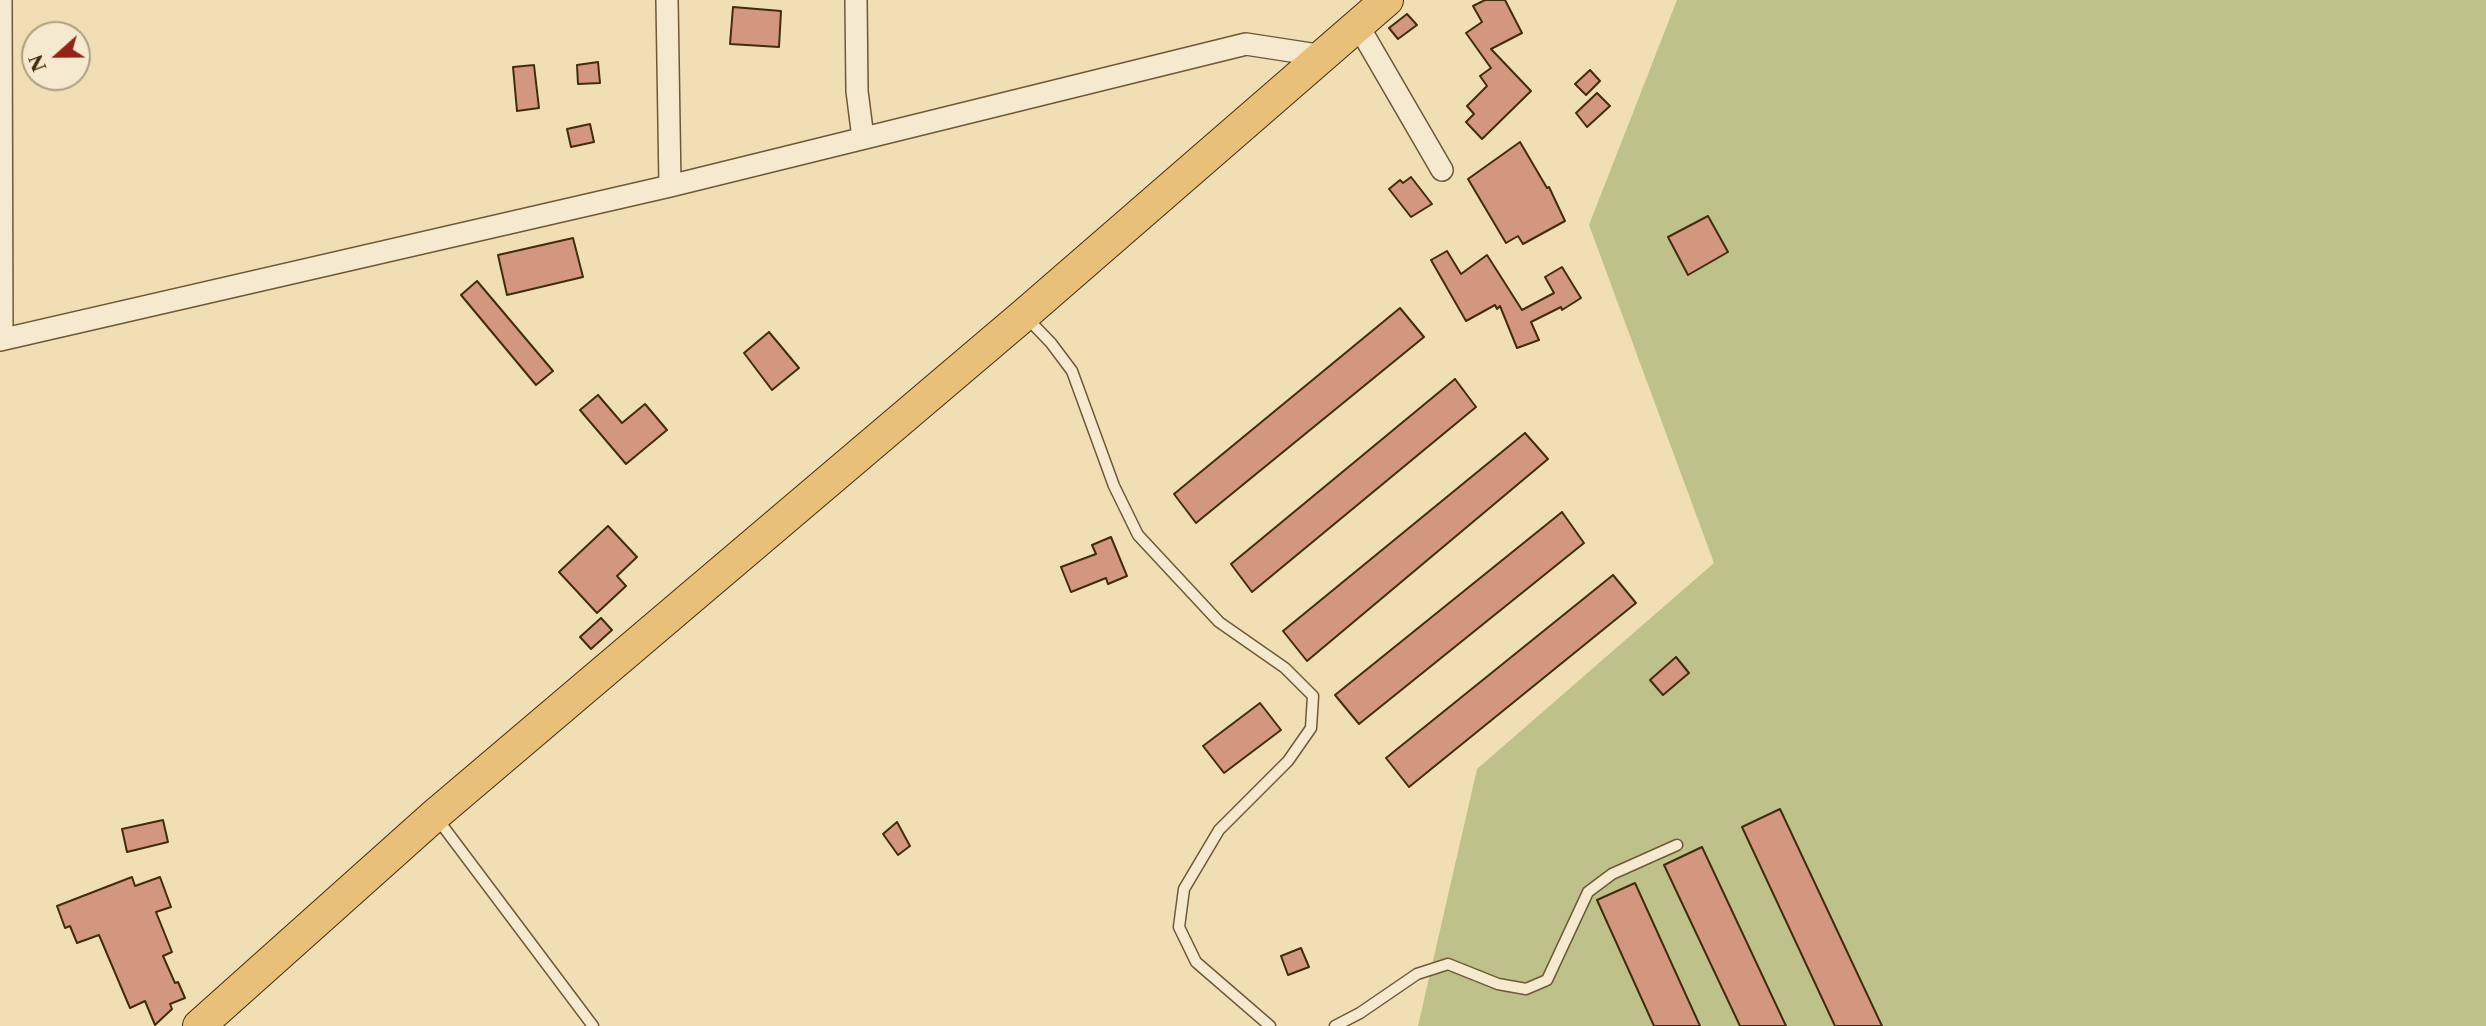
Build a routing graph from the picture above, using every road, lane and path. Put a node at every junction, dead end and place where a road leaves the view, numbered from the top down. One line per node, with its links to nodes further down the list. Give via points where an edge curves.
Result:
1 (1, 0): 11 (street)
2 (667, 0): 9 (street)
3 (856, 0): 7 (street, via 857,91)
4 (1387, 0): 5 (main road)
5 (1359, 27): 6 (main road); 8 (street)
6 (1324, 56): 7 (street, via 1246,44); 10 (main road)
7 (863, 138): 9 (street)
8 (1442, 170)
9 (670, 186): 11 (street)
10 (1024, 315): 12 (main road); 16 (lane, via 1072,371 1114,486 1138,535 1219,622 1285,668 1313,696 1311,728 1288,761 1219,830 1184,889 1179,928 1196,962)
11 (1, 339)
12 (435, 815): 14 (main road); 15 (lane)
13 (1677, 845): 17 (lane, via 1612,874 1588,892 1546,980 1526,989 1498,984 1448,964 1417,974)
14 (199, 1026)
15 (593, 1026)
16 (1270, 1026)
17 (1335, 1026)

